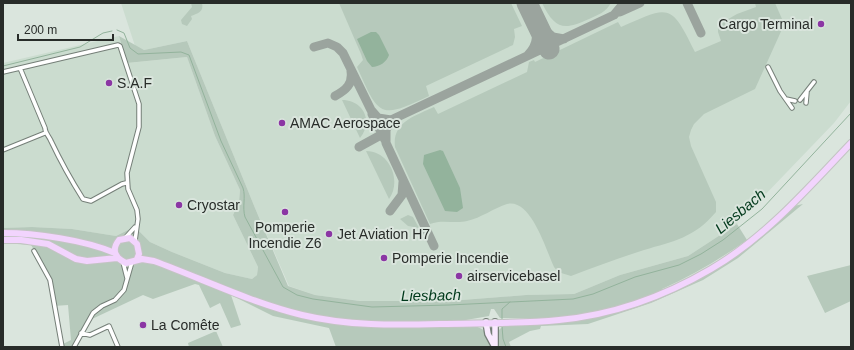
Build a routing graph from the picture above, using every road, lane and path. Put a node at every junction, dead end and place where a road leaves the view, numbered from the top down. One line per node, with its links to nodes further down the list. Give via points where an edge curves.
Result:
1 (768, 67): 6 (street)
2 (20, 68): 3 (street); 11 (street); 14 (street, via 118,45 139,104 140,127)
3 (3, 72)
4 (814, 82): 5 (street)
5 (807, 91): 7 (street); 9 (street)
6 (786, 100): 8 (street); 10 (street)
7 (800, 100)
8 (795, 101)
9 (806, 103)
10 (792, 108)
11 (46, 133): 13 (street); 14 (street, via 83,199 90,201)
12 (851, 143): 29 (main road, via 765,230 712,268 677,287 598,314 559,320)
13 (3, 150)
14 (126, 183): 15 (street, via 137,210)
15 (136, 226): 17 (street); 19 (street)
16 (3, 233): 21 (main road)
17 (126, 238): 19 (main road); 20 (main road)
18 (3, 240): 24 (main road, via 48,244 76,259 87,261)
19 (135, 241): 22 (main road)
20 (116, 244): 21 (main road); 24 (main road)
21 (95, 245): 24 (main road)
22 (139, 250): 25 (main road); 26 (main road)
23 (34, 251): 31 (street, via 50,280)
24 (118, 258): 25 (main road); 27 (street)
25 (134, 260): 26 (main road); 27 (street)
26 (154, 261): 28 (main road, via 304,316 367,324)
27 (127, 279): 30 (street, via 120,295 97,309)
28 (486, 322): 29 (main road); 34 (street, via 488,334)
29 (499, 322): 34 (street)
30 (81, 333): 32 (street); 33 (street, via 90,334 109,326)
31 (62, 347)
32 (74, 347)
33 (118, 347)
34 (495, 347)

